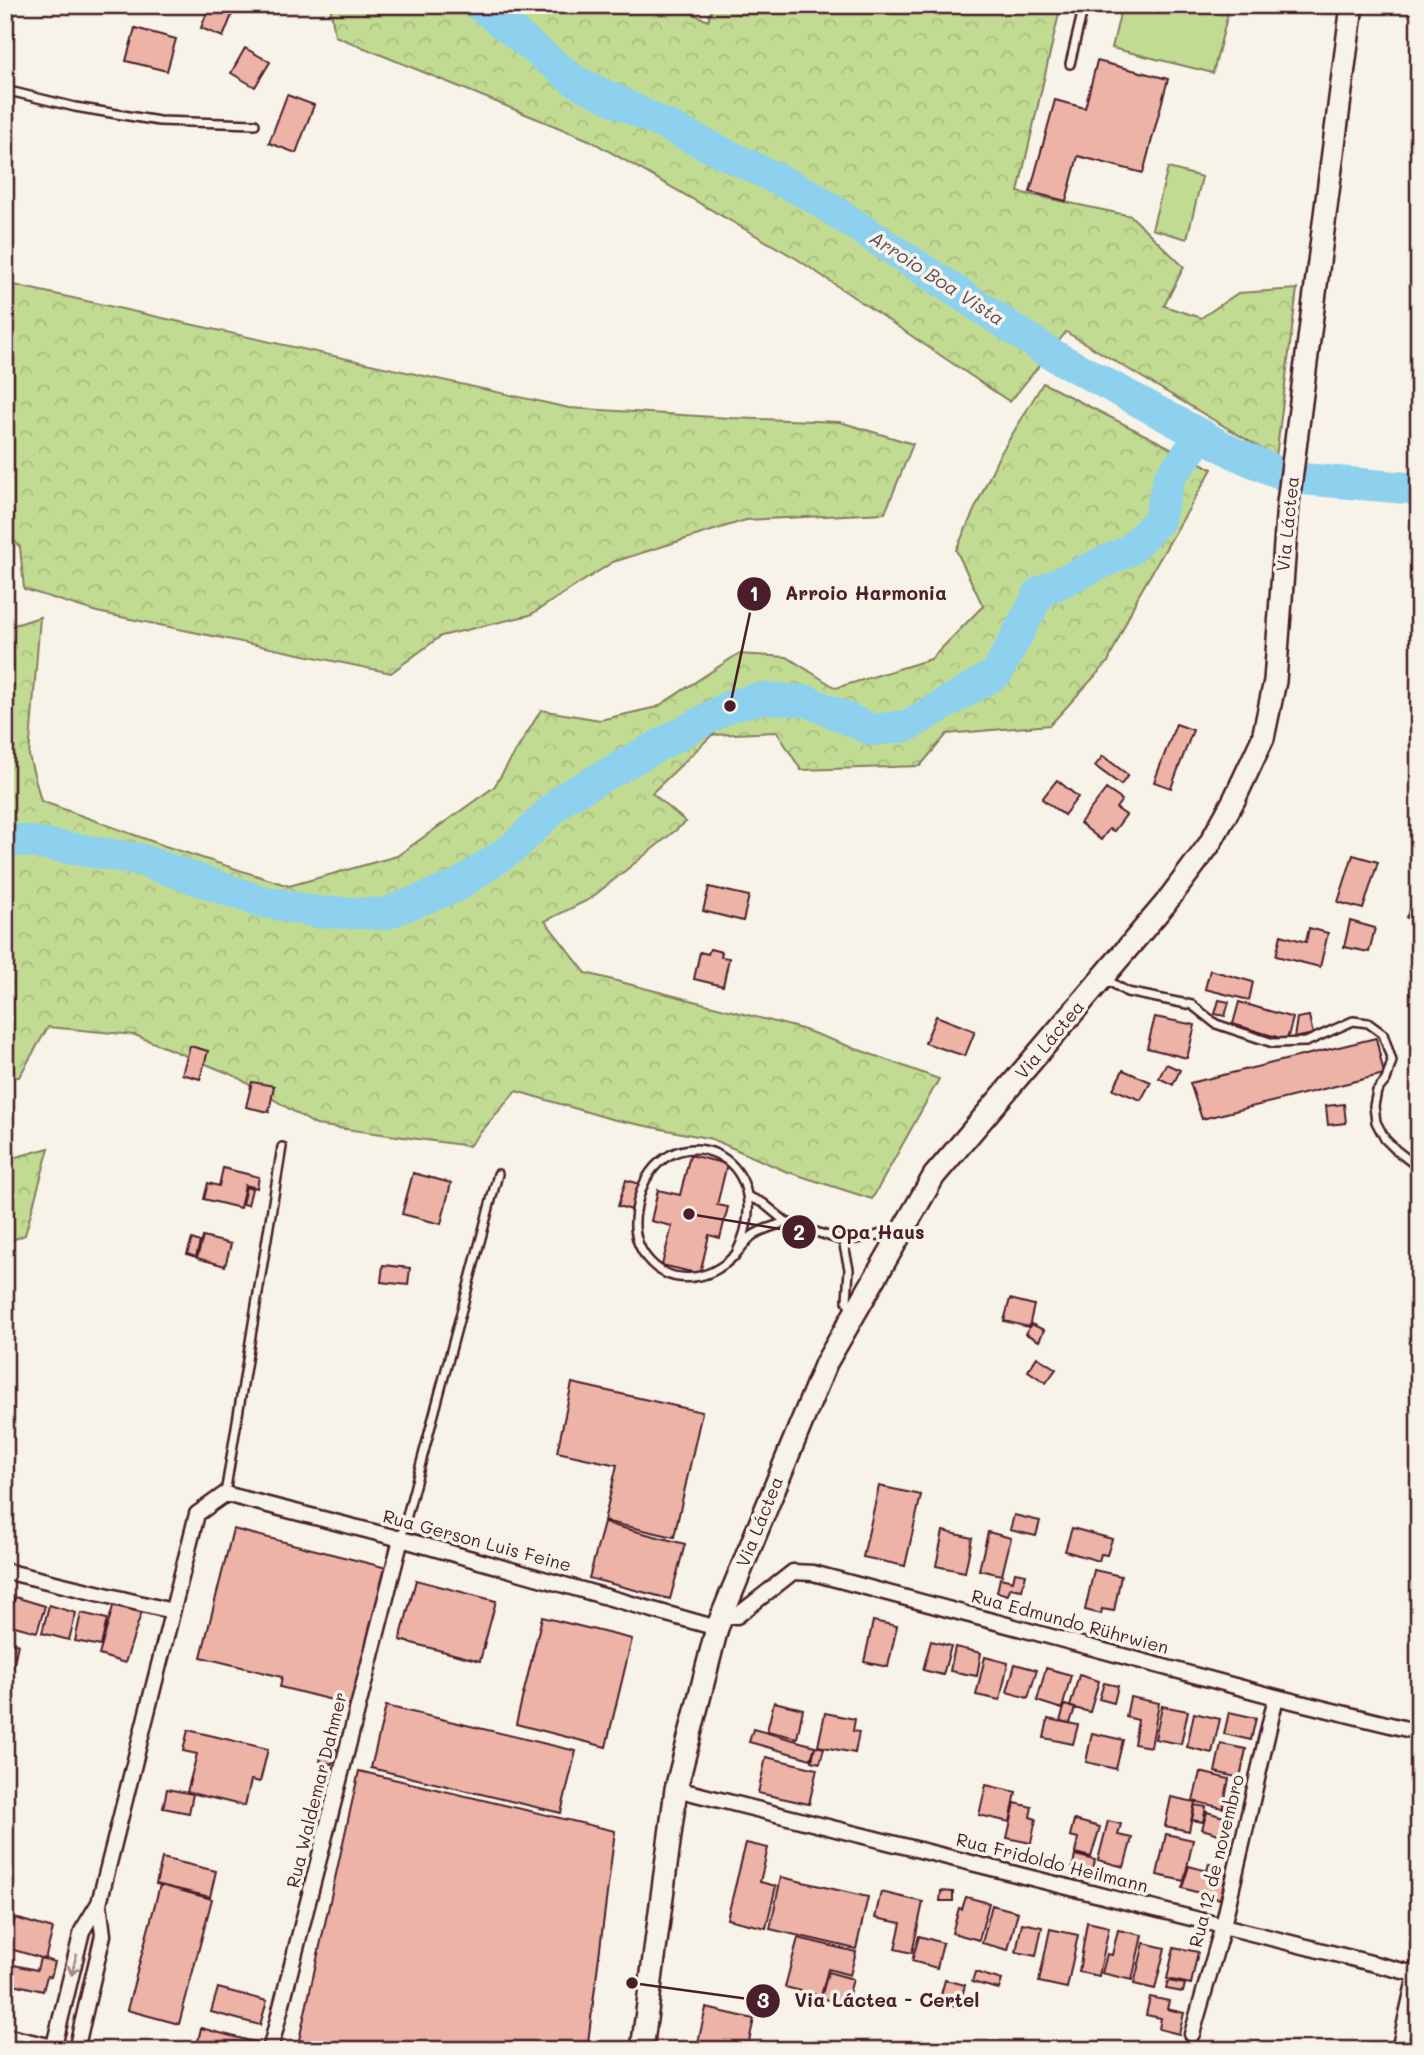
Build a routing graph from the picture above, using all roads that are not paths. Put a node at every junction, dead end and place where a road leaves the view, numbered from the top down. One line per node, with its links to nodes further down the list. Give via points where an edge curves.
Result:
1 (1084, 5): 3 (lane)
2 (1352, 5): 6 (main road, Via Láctea, via 1288,503 1275,681 1263,738 1209,845)
3 (1070, 64)
4 (5, 90): 5 (lane, via 159,121)
5 (255, 124)
6 (1104, 977): 8 (lane, via 1127,992 1192,1005 1216,1024 1273,1043 1306,1042 1353,1021 1368,1023 1383,1034 1392,1061 1377,1091 1376,1122 1385,1139); 12 (main road, Via Láctea, via 934,1176)
7 (282, 1147): 16 (lane)
8 (1419, 1168)
9 (498, 1174): 17 (lane)
10 (749, 1197): 11 (lane); 14 (lane, via 749,1218); 14 (lane, via 731,1163 698,1149 663,1159 648,1172 638,1200 634,1230 640,1249 667,1274 684,1279 703,1277)
11 (786, 1222): 13 (lane); 14 (lane, via 752,1236)
12 (903, 1227): 13 (lane); 15 (main road, Via Láctea)
13 (842, 1241): 15 (lane)
14 (735, 1256)
15 (852, 1314): 20 (main road, Via Láctea, via 826,1363)
16 (225, 1494): 17 (street, Rua Gerson Luis Feine); 19 (street, via 198,1514)
17 (401, 1539): 20 (street, Rua Gerson Luis Feine); 31 (street, Rua Waldemar Dahmer)
18 (5, 1571): 19 (street)
19 (172, 1611): 24 (street)
20 (720, 1622): 21 (street, Rua Edmundo Rührwien, via 737,1616 793,1572 813,1573); 23 (main road, Via Láctea)
21 (1276, 1697): 22 (street, Rua Edmundo Rührwien); 25 (street, Rua 12 de novembro)
22 (1419, 1732)
23 (676, 1789): 25 (street, Rua Fridoldo Heilmann); 32 (main road, Via Láctea)
24 (99, 1903): 29 (street, one-way to 29, via 82,1931); 30 (street, via 103,1935)
25 (1223, 1926): 26 (street, Rua Fridoldo Heilmann); 27 (street, Rua 12 de novembro)
26 (1418, 1970): 33 (street)
27 (1192, 2034)
28 (5, 2036): 29 (street)
29 (58, 2048)
30 (76, 2050)
31 (270, 2050)
32 (642, 2050)
33 (1399, 2050)

